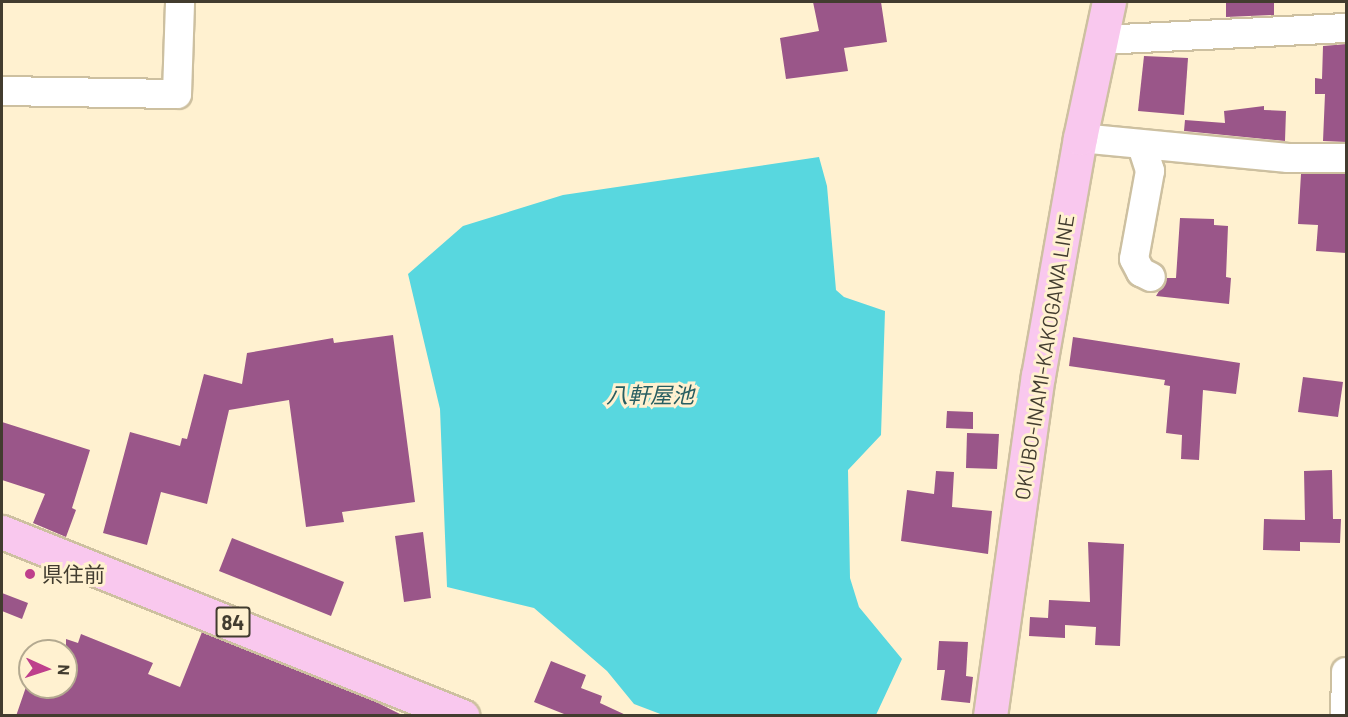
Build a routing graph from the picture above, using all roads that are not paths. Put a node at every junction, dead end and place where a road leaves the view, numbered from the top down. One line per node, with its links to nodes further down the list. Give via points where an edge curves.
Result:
1 (180, 2): 5 (street, via 177,94)
2 (1109, 2): 4 (main road, OKUBO-INAMI-KAKOGAWA LINE)
3 (1347, 28): 4 (street)
4 (1100, 40): 6 (main road, OKUBO-INAMI-KAKOGAWA LINE)
5 (2, 91)
6 (1080, 138): 7 (street, via 1131,141); 13 (main road, OKUBO-INAMI-KAKOGAWA LINE, via 1038,376)
7 (1142, 146): 8 (street, via 1288,158); 9 (street, via 1150,171 1134,259 1141,272)
8 (1347, 158)
9 (1151, 277)
10 (2, 532): 12 (main road, 84)
11 (1347, 672): 14 (street)
12 (463, 716)
13 (990, 716)
14 (1345, 716)

